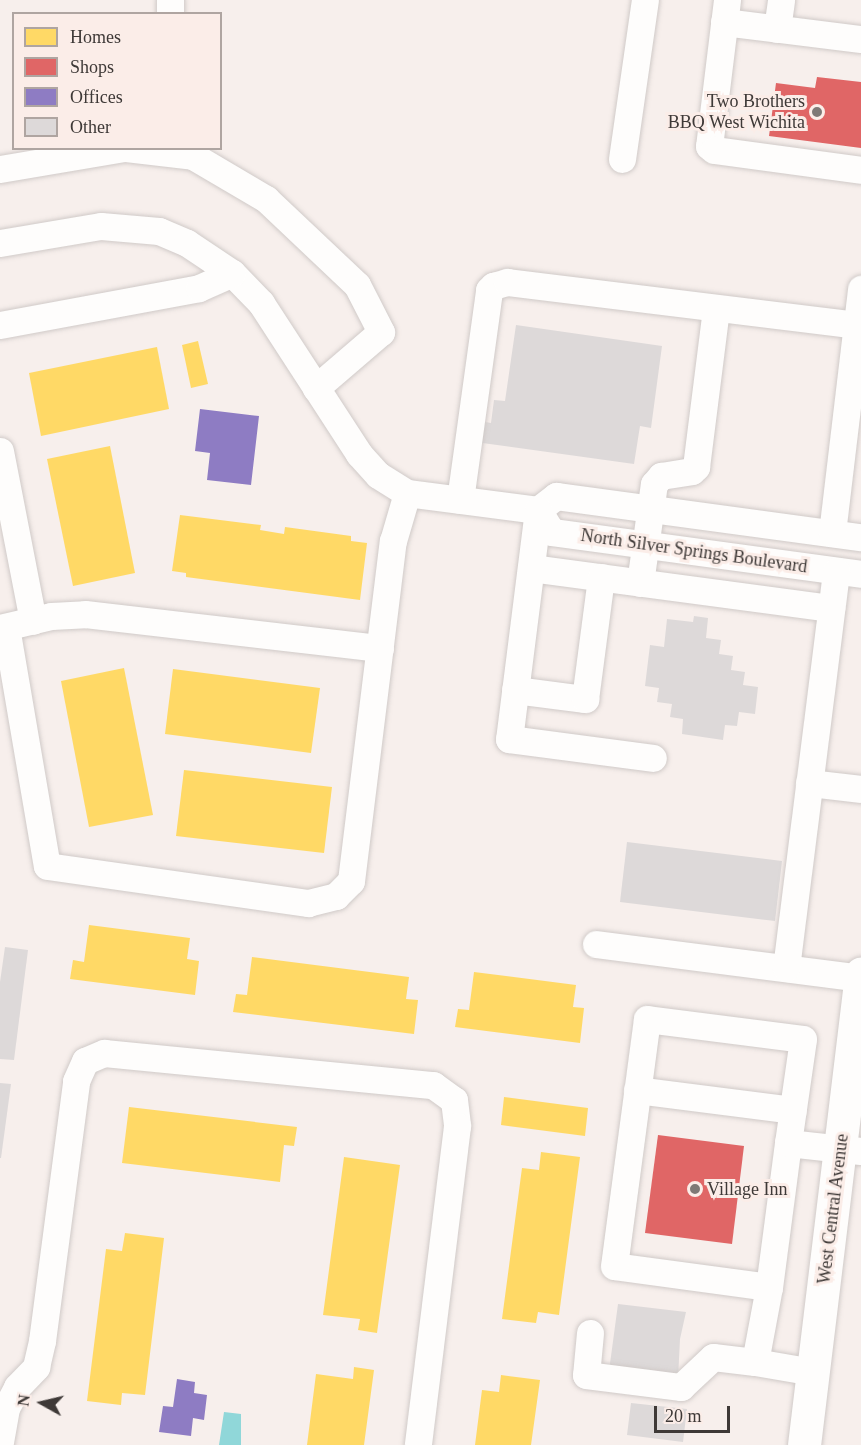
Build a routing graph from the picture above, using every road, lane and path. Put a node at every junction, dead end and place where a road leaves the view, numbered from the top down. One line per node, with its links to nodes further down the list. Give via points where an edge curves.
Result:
1 (645, 0): 9 (street)
2 (781, 0): 4 (street)
3 (726, 11): 4 (street); 11 (street, via 709,146 714,150)
4 (777, 28): 5 (street)
5 (861, 39)
6 (113, 150): 10 (street)
7 (156, 150): 8 (street)
8 (172, 151): 19 (street, via 194,156 267,199 357,285 381,332)
9 (622, 159)
10 (0, 169)
11 (861, 170)
12 (0, 243): 13 (street, via 101,226 127,226 159,231 187,243)
13 (232, 273): 16 (street, via 199,288); 19 (street, via 261,303)
14 (861, 289): 17 (street)
15 (716, 308): 17 (street); 22 (street, via 507,282 494,286 489,290); 23 (street, via 696,467 693,471 661,476 654,484)
16 (0, 325)
17 (857, 325): 18 (street)
18 (857, 360): 25 (street)
19 (316, 388): 21 (street, via 359,454 378,475)
20 (0, 451): 33 (street)
21 (407, 493): 22 (street); 35 (street, via 393,541)
22 (460, 500): 24 (street)
23 (651, 509): 24 (street, North Silver Springs Boulevard, via 556,496); 25 (street, North Silver Springs Boulevard); 27 (street)
24 (538, 510): 27 (street, North Silver Springs Boulevard, via 552,532); 28 (street)
25 (832, 533): 26 (street, North Silver Springs Boulevard)
26 (861, 537)
27 (646, 544): 29 (street, North Silver Springs Boulevard); 31 (street)
28 (531, 568): 30 (street); 36 (street)
29 (849, 573): 32 (street)
30 (601, 577): 31 (street); 36 (street, via 585,699)
31 (640, 583): 32 (street)
32 (831, 608): 38 (street)
33 (33, 621): 34 (street); 35 (street, via 85,614)
34 (3, 628): 35 (street, via 47,866 308,903 336,896 351,881)
35 (380, 648)
36 (515, 690): 37 (street, via 509,739)
37 (653, 758)
38 (809, 783): 39 (street); 41 (street)
39 (861, 789)
40 (596, 945): 41 (street)
41 (786, 968): 43 (street)
42 (861, 974): 43 (main road, West Central Avenue)
43 (860, 978): 47 (main road, West Central Avenue)
44 (637, 1090): 45 (street); 45 (street, via 647,1018 803,1038); 48 (street, via 614,1266)
45 (793, 1110): 46 (street)
46 (788, 1143): 47 (street); 48 (street)
47 (850, 1150): 51 (main road, West Central Avenue)
48 (769, 1287): 50 (street)
49 (590, 1333): 50 (street, via 586,1375 681,1387 713,1357)
50 (755, 1362): 51 (street)
51 (813, 1371): 54 (main road, West Central Avenue)
52 (0, 1442): 53 (street, via 6,1408 17,1387 36,1367 42,1341 76,1081 85,1061 104,1053 433,1085 454,1100 458,1126)
53 (418, 1445)
54 (804, 1445)

